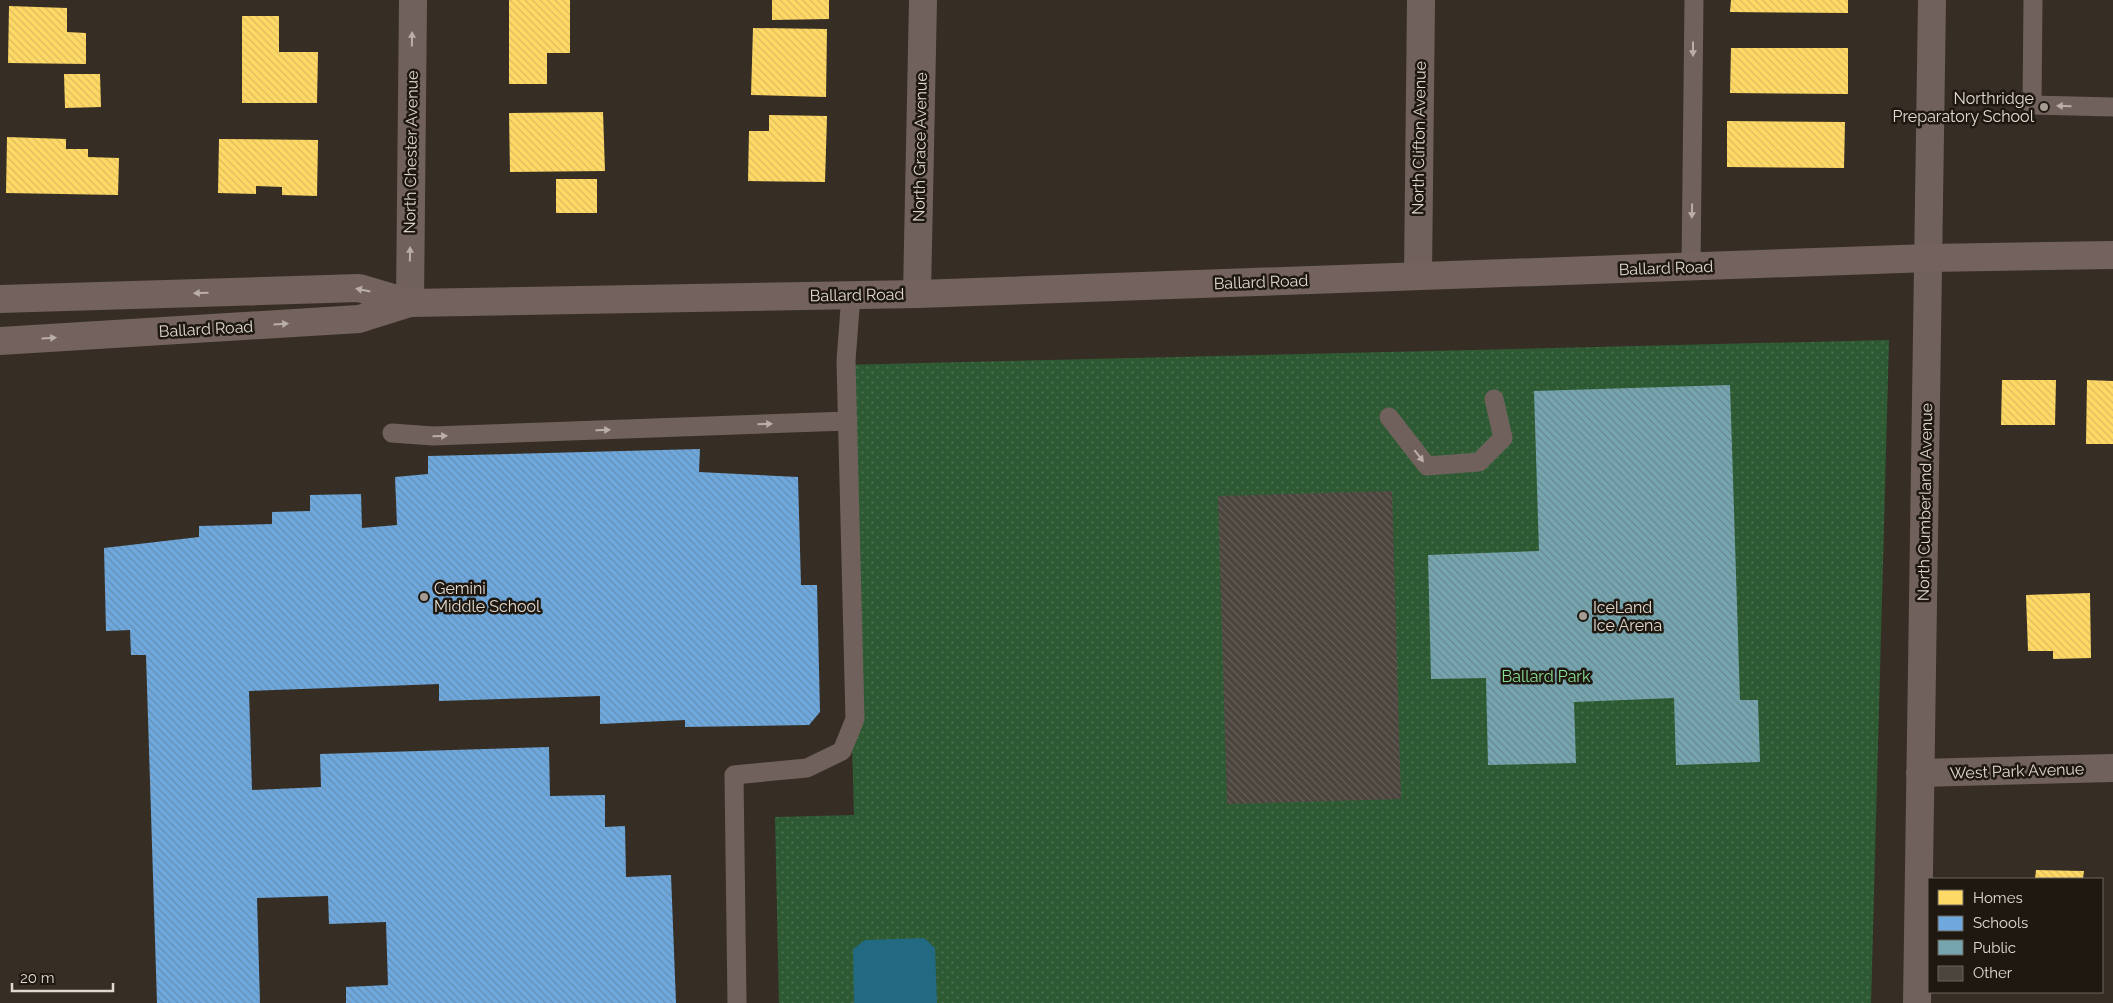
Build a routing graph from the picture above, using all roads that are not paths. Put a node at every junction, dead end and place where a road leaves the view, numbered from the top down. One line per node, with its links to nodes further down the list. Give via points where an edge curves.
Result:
1 (413, 0): 15 (street, North Chester Avenue, one-way to 1)
2 (923, 0): 12 (street, North Grace Avenue)
3 (1421, 0): 11 (street, North Clifton Avenue)
4 (1694, 0): 10 (lane, one-way to 10)
5 (1932, 0): 9 (street, North Cumberland Avenue)
6 (2034, 0): 7 (lane, one-way to 6, via 2032,105)
7 (2113, 107)
8 (2113, 255): 9 (street, Ballard Road)
9 (1929, 258): 10 (street, Ballard Road); 22 (street, North Cumberland Avenue)
10 (1691, 267): 11 (street, Ballard Road)
11 (1418, 276): 12 (street, Ballard Road)
12 (917, 294): 13 (street, Ballard Road)
13 (851, 295): 15 (street, Ballard Road); 19 (lane, via 846,361)
14 (0, 299): 15 (street, Ballard Road, one-way to 14, via 359,288)
15 (410, 303): 16 (street, Ballard Road, one-way to 15, via 359,319)
16 (0, 341)
17 (1494, 400): 18 (lane, one-way to 17, via 1427,466 1479,462 1503,438)
18 (1389, 417)
19 (848, 421): 20 (lane, one-way to 19, via 433,436); 23 (lane, via 855,719 842,750 807,768 734,775)
20 (392, 432)
21 (2113, 768): 22 (street, West Park Avenue)
22 (1920, 774): 24 (street, North Cumberland Avenue)
23 (737, 1003)
24 (1917, 1003)

